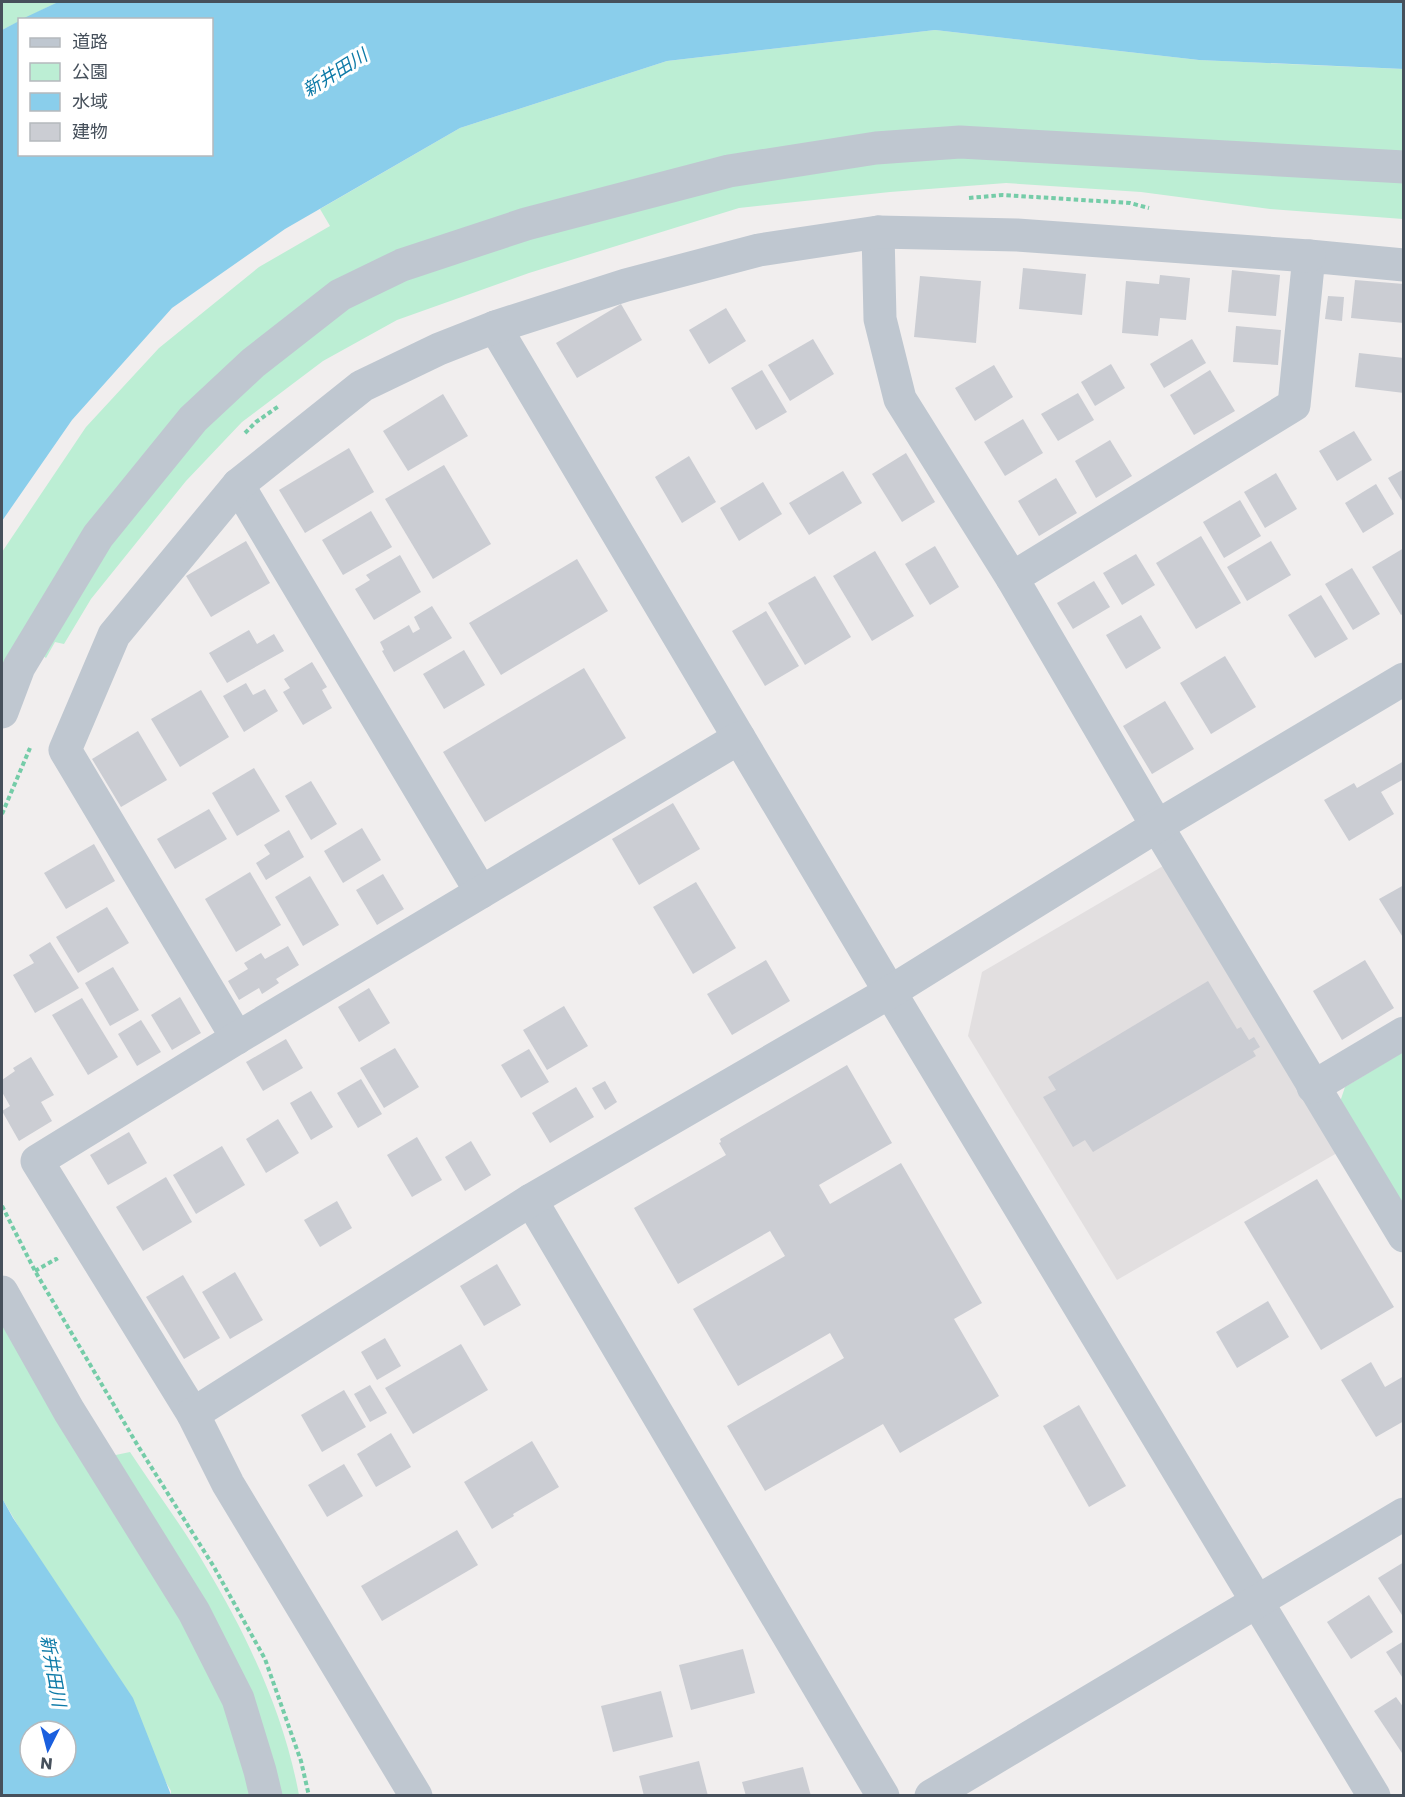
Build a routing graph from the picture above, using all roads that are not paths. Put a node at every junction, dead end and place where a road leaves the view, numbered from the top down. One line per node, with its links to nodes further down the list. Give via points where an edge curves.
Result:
1 (1404, 166): 9 (street, via 960,142 876,147 729,171 526,224 402,265 340,295 253,363 193,419 98,536 19,667)
2 (878, 232): 3 (street, via 1017,235); 5 (street, via 759,250 626,285); 7 (street, via 880,319 900,399)
3 (1309, 256): 4 (street); 7 (street, via 1294,405)
4 (1404, 265)
5 (495, 327): 6 (street, via 363,386); 10 (street)
6 (238, 485): 12 (street); 15 (street, via 114,635 65,750)
7 (1012, 578): 11 (street)
8 (1404, 679): 11 (street)
9 (2, 712)
10 (739, 738): 12 (street); 13 (street)
11 (1157, 826): 13 (street); 16 (street)
12 (481, 892): 15 (street)
13 (890, 992): 17 (street); 22 (street)
14 (1404, 1033): 16 (street)
15 (237, 1038): 20 (street, via 37,1161)
16 (1313, 1087): 18 (street)
17 (531, 1200): 20 (street); 25 (street)
18 (1404, 1236)
19 (2, 1292): 23 (street, via 69,1411 194,1612 238,1700)
20 (193, 1414): 24 (street, via 228,1484)
21 (1404, 1514): 22 (street)
22 (1256, 1600): 26 (street); 27 (street)
23 (266, 1796)
24 (416, 1796)
25 (883, 1796)
26 (931, 1796)
27 (1374, 1796)

